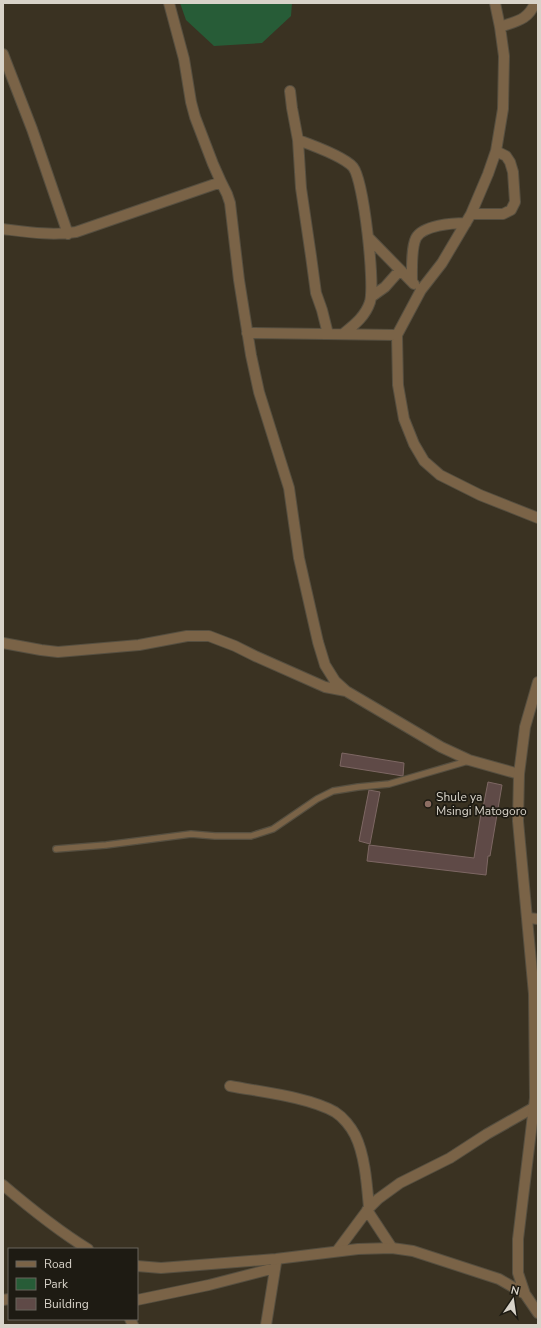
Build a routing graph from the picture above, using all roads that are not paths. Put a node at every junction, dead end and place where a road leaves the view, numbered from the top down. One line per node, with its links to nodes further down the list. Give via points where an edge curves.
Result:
1 (169, 3): 9 (street, via 184,59 195,117)
2 (495, 3): 4 (street)
3 (535, 3): 4 (street, via 525,18)
4 (500, 27): 8 (street, via 504,56 503,109)
5 (3, 54): 13 (street)
6 (290, 91): 7 (street)
7 (298, 140): 14 (street, via 344,160 353,167 360,183); 21 (street, via 301,188 316,293)
8 (496, 151): 10 (street); 10 (street, via 506,156 510,162 515,202 511,210 503,214)
9 (220, 182): 13 (street); 20 (street, via 230,203)
10 (471, 214): 11 (street)
11 (466, 223): 15 (street, via 444,225 421,232 414,242); 18 (street)
12 (3, 229): 13 (street, via 36,234)
13 (68, 234)
14 (368, 237): 16 (street); 19 (street, via 372,275)
15 (413, 254): 16 (street); 17 (street)
16 (399, 269): 17 (street); 19 (street, via 385,288)
17 (412, 282): 18 (street)
18 (422, 290): 23 (street)
19 (371, 297): 22 (street, via 366,312)
20 (247, 333): 21 (street); 27 (street, via 259,392 289,488 299,558 318,642 325,665 335,681)
21 (328, 334): 22 (street)
22 (343, 334): 23 (street)
23 (397, 335): 24 (street, via 398,385 404,419 424,461 440,475 473,492)
24 (538, 518)
25 (3, 643): 27 (street, via 58,652 139,645 187,636 210,636 325,687)
26 (538, 682): 29 (street, via 525,727)
27 (346, 691): 28 (street, via 434,743)
28 (469, 760): 29 (street); 30 (lane, via 389,784 333,791 273,829 251,836 191,834)
29 (519, 774): 31 (street, via 518,821)
30 (56, 849)
31 (533, 919): 32 (street)
32 (536, 1074): 34 (street)
33 (230, 1086): 36 (street, via 294,1098 336,1113 355,1135 360,1148 368,1190)
34 (533, 1108): 36 (street, via 450,1158 400,1183); 42 (street, via 518,1239 518,1273)
35 (3, 1185): 37 (street, via 29,1208)
36 (368, 1209): 38 (street); 39 (street)
37 (86, 1248)
38 (392, 1248): 39 (street); 42 (street, via 413,1251 499,1279)
39 (337, 1251): 40 (street)
40 (276, 1264): 41 (street, via 161,1268); 43 (street, via 209,1285); 45 (street)
41 (138, 1266)
42 (525, 1294): 44 (street)
43 (138, 1300)
44 (538, 1313)
45 (266, 1325)

